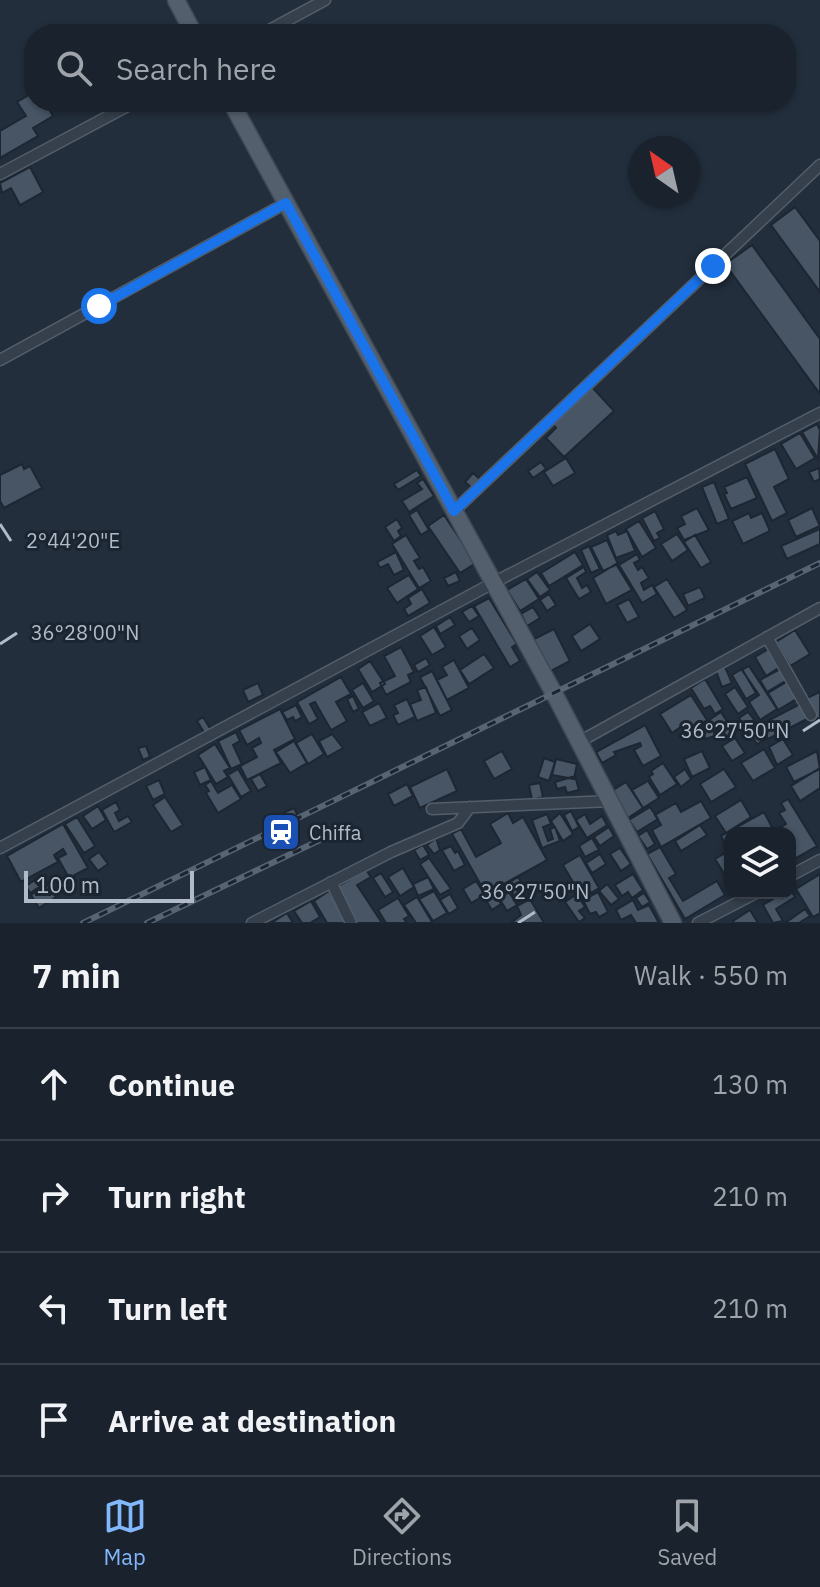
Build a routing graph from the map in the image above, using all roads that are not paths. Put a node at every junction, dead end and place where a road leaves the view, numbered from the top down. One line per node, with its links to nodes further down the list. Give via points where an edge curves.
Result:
1 (176, 0): 3 (main road)
2 (325, 0): 4 (street)
3 (189, 24)
4 (281, 24)
5 (116, 112): 8 (street)
6 (236, 112): 9 (main road)
7 (820, 165): 12 (street)
8 (0, 174)
9 (286, 203): 10 (street); 12 (main road)
10 (0, 360)
11 (820, 413): 13 (street)
12 (454, 511): 13 (main road)
13 (493, 583): 17 (main road); 21 (street)
14 (820, 608): 15 (street)
15 (767, 637): 16 (street); 17 (street)
16 (811, 715)
17 (579, 742): 18 (main road)
18 (611, 801): 19 (street); 28 (main road)
19 (470, 807): 20 (street); 24 (street, via 458,823)
20 (432, 809)
21 (0, 848)
22 (820, 860): 23 (street)
23 (796, 873)
24 (331, 882): 26 (street); 27 (street)
25 (744, 899): 29 (street)
26 (252, 923)
27 (351, 923)
28 (673, 923)
29 (698, 923)

